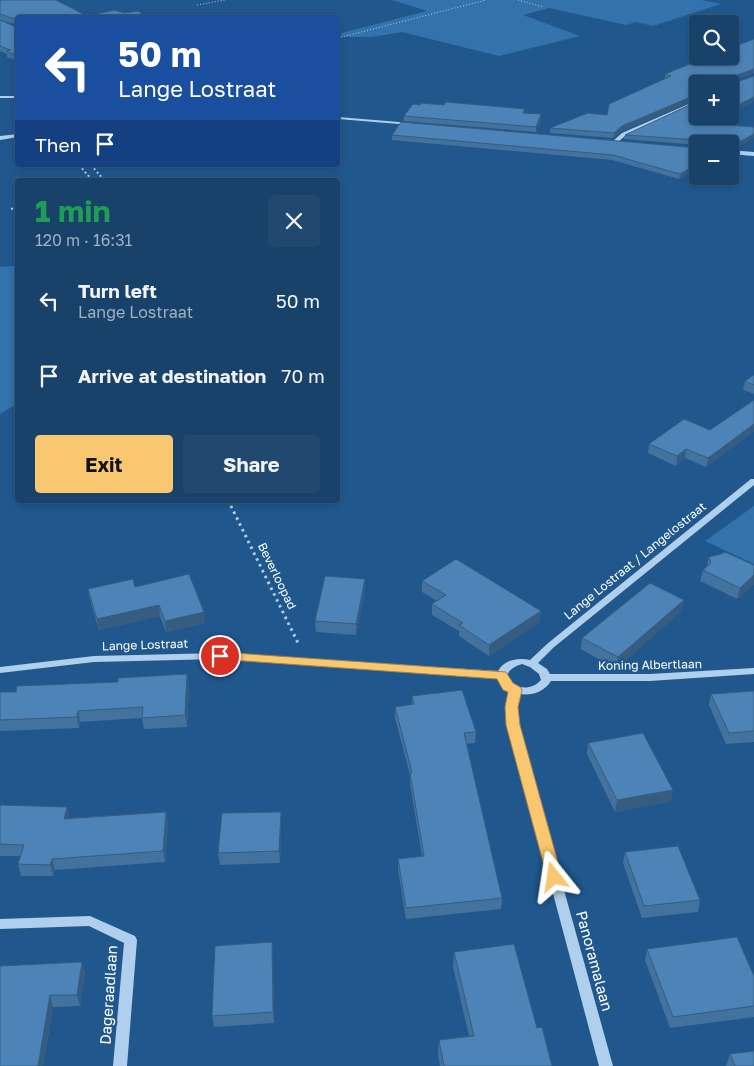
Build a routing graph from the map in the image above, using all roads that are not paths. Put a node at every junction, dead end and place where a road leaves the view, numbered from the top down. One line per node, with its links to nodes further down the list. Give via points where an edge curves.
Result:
1 (0, 97): 2 (street)
2 (15, 97)
3 (689, 105): 9 (street, via 624,134)
4 (340, 118): 5 (street)
5 (415, 125)
6 (15, 136): 7 (street)
7 (0, 138)
8 (606, 141): 9 (street)
9 (615, 142): 10 (street)
10 (624, 142)
11 (739, 153): 12 (street)
12 (754, 154)
13 (754, 481): 14 (street, Lange Lostraat / Langelostraat)
14 (532, 663): 17 (street, via 511,662); 18 (street, via 539,666)
15 (0, 670): 17 (street, Lange Lostraat, via 94,659 220,656)
16 (754, 671): 18 (street, Koning Albertlaan, via 688,678)
17 (501, 675): 19 (street, via 508,686)
18 (546, 677): 19 (street, via 544,683 533,691)
19 (516, 690): 22 (street, Panoramalaan, via 512,707 513,725)
20 (0, 924): 21 (street, Dageraadlaan, via 90,921 131,940)
21 (120, 1066)
22 (606, 1066)

